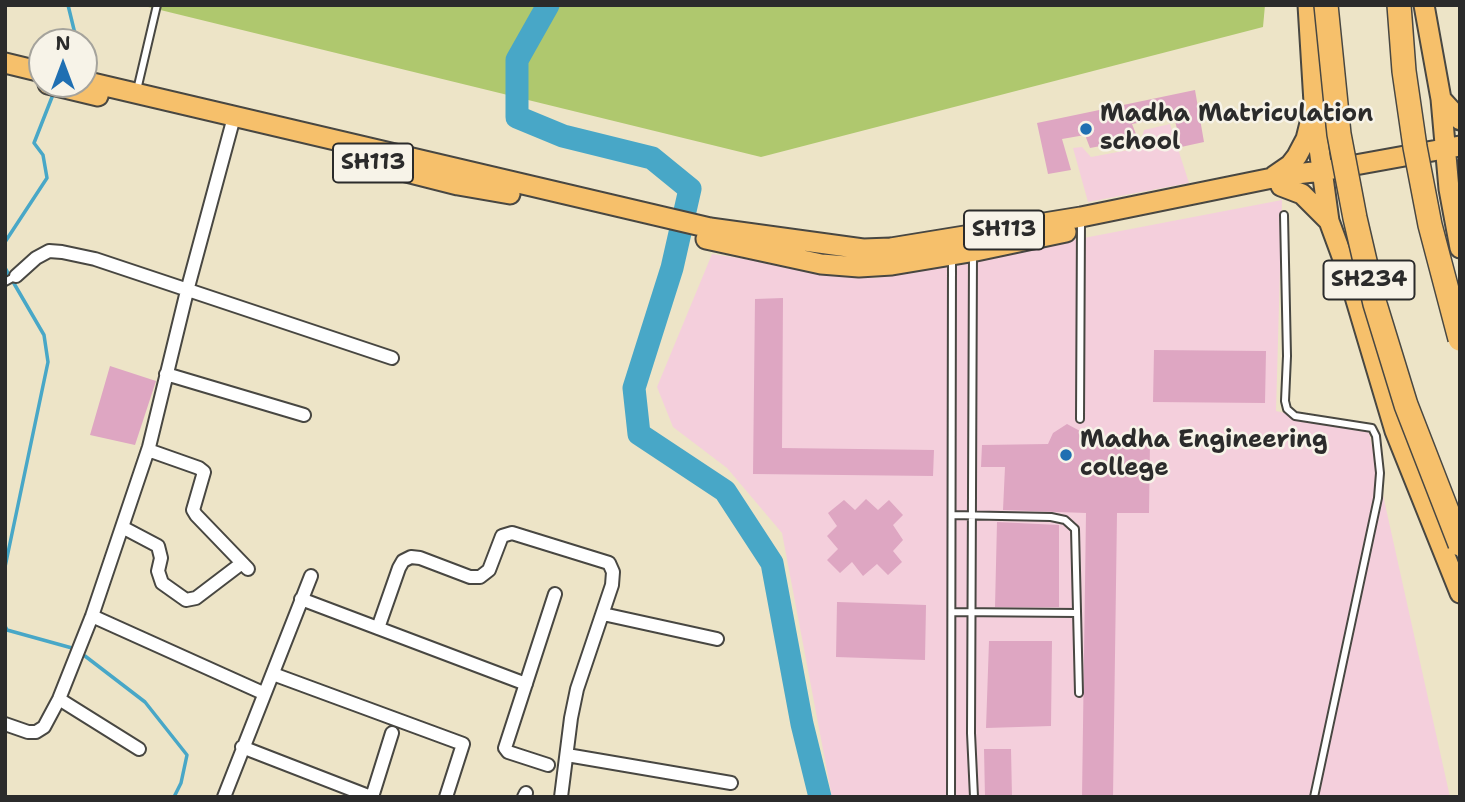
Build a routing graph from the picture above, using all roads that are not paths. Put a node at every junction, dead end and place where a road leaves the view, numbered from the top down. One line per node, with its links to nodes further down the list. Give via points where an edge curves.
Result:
1 (157, 5): 10 (lane)
2 (1308, 5): 12 (main road)
3 (1326, 5): 37 (highway, SH234, bridge, via 1339,134 1370,281 1406,405)
4 (1399, 5): 28 (highway, SH234, bridge, via 1421,179)
5 (1424, 5): 11 (main road)
6 (11, 68): 7 (main road)
7 (28, 76)
8 (98, 88): 10 (main road, SH113)
9 (98, 90): 14 (main road, SH113)
10 (136, 92): 14 (main road, SH113)
11 (1441, 99): 13 (main road); 15 (main road)
12 (1314, 104): 16 (main road); 18 (main road, via 1306,139)
13 (1460, 120)
14 (232, 122): 24 (main road, SH113, via 458,185 681,227 821,264 892,265); 27 (street)
15 (1452, 147): 16 (main road, SH113); 19 (main road)
16 (1322, 171): 18 (main road, SH113); 21 (main road)
17 (1460, 178): 19 (main road)
18 (1275, 182): 21 (main road, via 1302,194); 22 (main road, SH113)
19 (1452, 211): 25 (main road)
20 (1284, 215): 67 (lane, via 1287,409 1295,416 1372,428 1377,436 1380,473)
21 (1329, 221): 39 (main road, via 1395,431)
22 (1081, 223): 23 (main road, SH113); 32 (lane)
23 (973, 243): 24 (main road, SH113); 35 (lane)
24 (952, 246): 34 (lane)
25 (1460, 248)
26 (9, 280): 27 (street, via 50,251 95,259)
27 (187, 291): 29 (street); 30 (street)
28 (1460, 339)
29 (391, 358)
30 (166, 374): 31 (street); 33 (street)
31 (304, 415)
32 (1080, 419)
33 (148, 450): 36 (street); 36 (street, via 204,472 193,510 245,566 186,600 162,583 158,546)
34 (952, 515): 35 (lane); 42 (lane)
35 (971, 515): 43 (lane); 44 (lane, via 1051,517 1065,520 1075,529)
36 (122, 527): 46 (street)
37 (1460, 544)
38 (311, 576): 41 (street)
39 (1460, 593)
40 (555, 594): 50 (street)
41 (301, 599): 47 (street); 49 (street)
42 (952, 612): 43 (lane); 65 (lane)
43 (971, 612): 44 (lane); 66 (lane)
44 (1077, 613): 51 (lane)
45 (603, 614): 47 (street, via 612,585 609,563 512,533 502,536 488,570 480,577 420,558 403,561); 48 (street); 58 (street, via 578,689)
46 (92, 616): 52 (street); 53 (street)
47 (378, 628): 50 (street)
48 (717, 639)
49 (273, 674): 52 (street); 63 (street, via 463,744)
50 (526, 684): 59 (street, via 505,748)
51 (1079, 693)
52 (263, 694): 56 (street)
53 (60, 699): 54 (street, via 44,727 36,732); 57 (street)
54 (5, 724)
55 (392, 733): 62 (street)
56 (242, 747): 61 (street); 62 (street)
57 (139, 749)
58 (567, 755): 60 (street); 64 (street)
59 (548, 765)
60 (731, 783)
61 (224, 797)
62 (372, 797)
63 (446, 797)
64 (561, 797)
65 (951, 797)
66 (974, 797)
67 (1314, 797)

